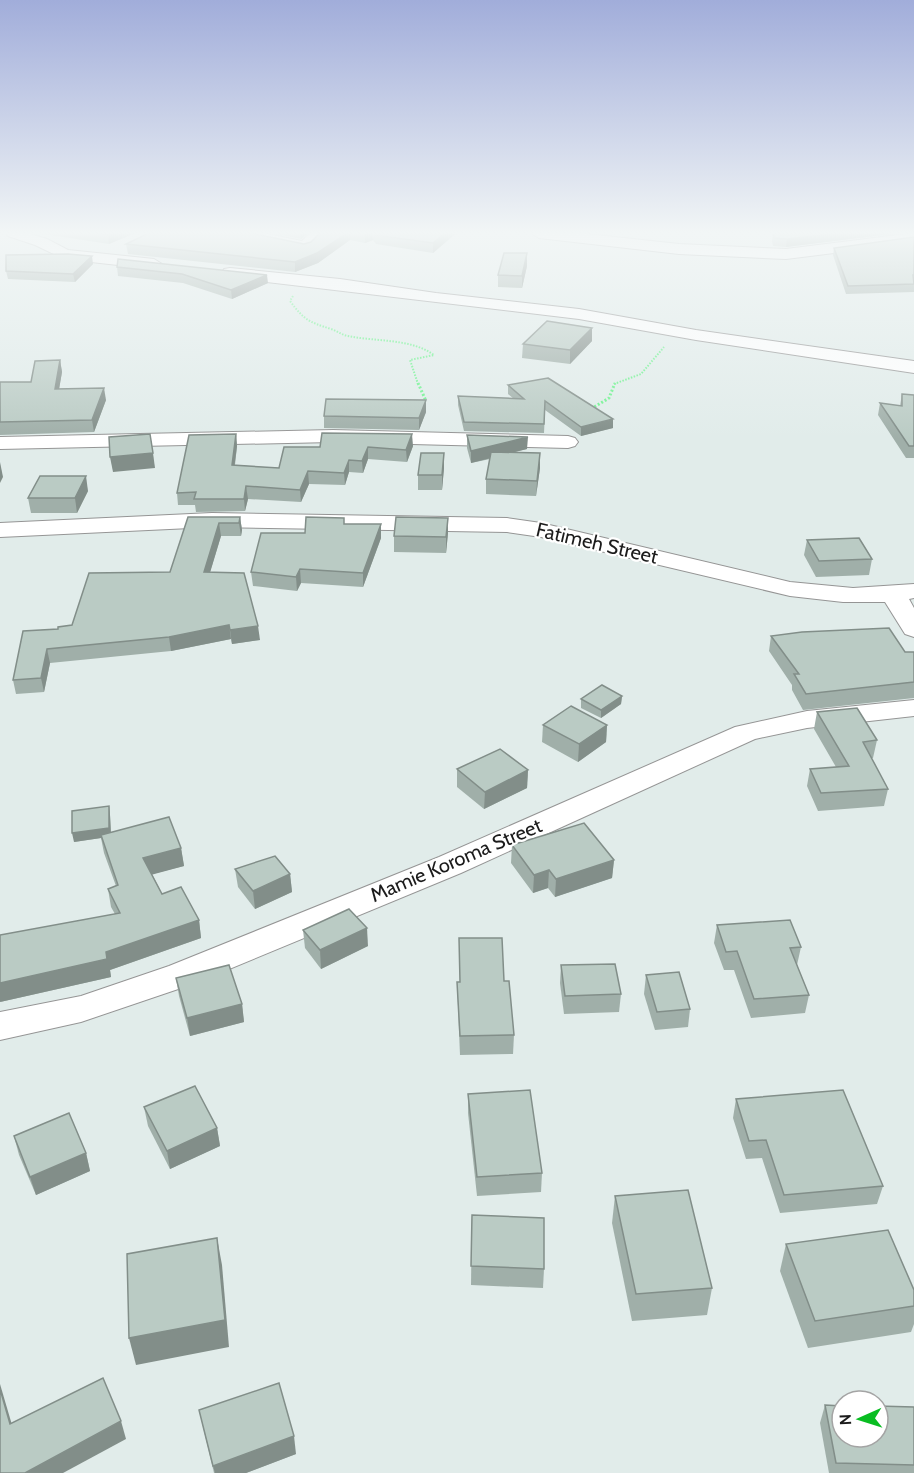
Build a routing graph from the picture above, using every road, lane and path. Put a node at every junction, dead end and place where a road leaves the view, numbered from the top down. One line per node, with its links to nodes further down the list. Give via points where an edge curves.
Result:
1 (291, 302): 5 (path, via 303,318 320,327 345,336 421,346 434,355 410,360)
2 (479, 302): 3 (street)
3 (677, 332): 4 (street); 6 (path, via 641,374 615,382 609,398)
4 (914, 367)
5 (426, 401)
6 (587, 411)
7 (567, 442): 8 (street, via 333,436)
8 (0, 443)
9 (0, 530): 10 (street, Fatimeh Street, via 275,519 524,526 790,589 832,594)
10 (903, 593): 11 (street)
11 (914, 629)
12 (914, 708): 13 (street, Mamie Koroma Street, via 801,719 744,733 450,865 181,975 81,1009)
13 (0, 1026)

